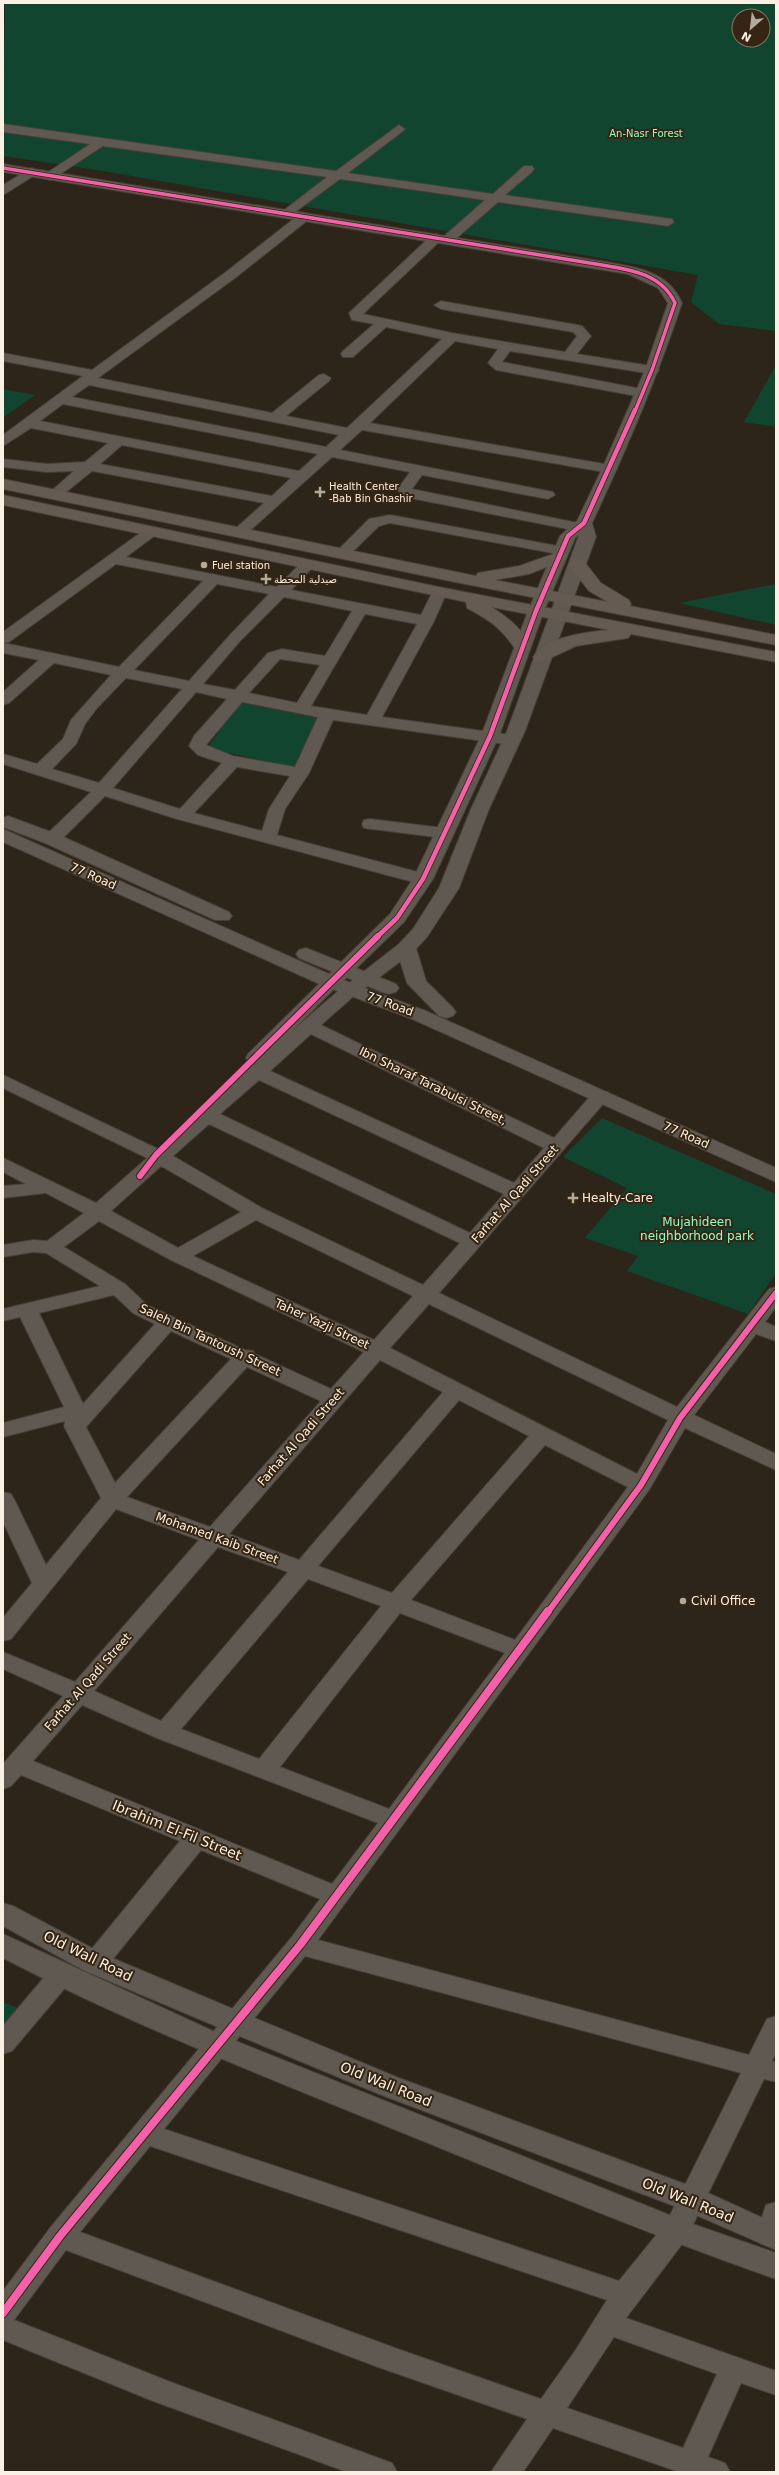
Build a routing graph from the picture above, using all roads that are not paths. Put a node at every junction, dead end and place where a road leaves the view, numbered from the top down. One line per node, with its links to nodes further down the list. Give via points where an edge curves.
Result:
1 (3, 128): 3 (street)
2 (398, 130): 8 (street)
3 (101, 142): 7 (street); 8 (street)
4 (3, 168): 6 (street)
5 (528, 169): 10 (street)
6 (31, 172): 7 (street); 9 (street)
7 (51, 176): 11 (street)
8 (336, 176): 10 (street); 11 (street)
9 (3, 191)
10 (495, 198): 13 (street); 14 (street)
11 (287, 214): 12 (street)
12 (304, 217): 14 (street); 23 (street, via 216,288)
13 (668, 222)
14 (441, 239): 16 (street, via 356,313 357,317); 22 (street, via 634,272 668,288 675,302)
15 (441, 305): 20 (street, via 577,329 584,336)
16 (383, 323): 17 (street); 19 (street)
17 (452, 336): 18 (street); 31 (street)
18 (506, 346): 20 (street); 25 (street, via 495,363 501,367)
19 (348, 354)
20 (568, 356): 22 (street)
21 (3, 357): 23 (street)
22 (652, 370): 25 (street)
23 (88, 377): 26 (street); 27 (street)
24 (324, 378): 28 (street)
25 (642, 393): 40 (street)
26 (59, 399): 29 (street); 30 (street)
27 (213, 406): 28 (street); 30 (street)
28 (275, 418): 31 (street)
29 (28, 423): 33 (street); 34 (street)
30 (190, 425): 32 (street)
31 (354, 429): 35 (street); 40 (street)
32 (233, 433): 35 (street); 36 (street)
33 (119, 441): 36 (street); 38 (street)
34 (3, 442)
35 (329, 452): 39 (street); 41 (street)
36 (204, 457): 41 (street)
37 (3, 463): 38 (street, via 47,468)
38 (88, 466): 43 (street); 46 (street)
39 (419, 469): 44 (street); 47 (street, via 404,490 410,494)
40 (610, 469): 47 (street)
41 (303, 476): 46 (street)
42 (3, 484): 43 (highway)
43 (55, 494): 49 (highway)
44 (548, 495)
45 (3, 500): 48 (highway)
46 (276, 501): 49 (street)
47 (581, 525): 51 (street, via 568,536); 53 (street, via 588,536)
48 (152, 530): 52 (street); 54 (highway)
49 (240, 532): 50 (highway)
50 (342, 554): 51 (street, via 374,522 390,519); 55 (highway)
51 (561, 554): 55 (highway, via 523,570 502,575); 59 (street)
52 (115, 559): 56 (street); 68 (street)
53 (577, 564): 61 (street); 64 (highway, via 595,587 616,601)
54 (308, 565): 57 (street); 58 (highway)
55 (455, 577): 59 (highway)
56 (214, 578): 57 (street); 76 (street)
57 (281, 591): 62 (street); 77 (street)
58 (439, 592): 60 (highway); 66 (street)
59 (544, 594): 61 (highway); 63 (street)
60 (458, 596): 63 (highway); 70 (highway, via 502,621 515,633)
61 (565, 598): 64 (highway); 65 (street)
62 (361, 608): 66 (street); 75 (street)
63 (536, 610): 65 (highway); 70 (street)
64 (643, 613): 69 (highway)
65 (558, 615): 67 (highway); 72 (street)
66 (426, 621): 82 (street)
67 (649, 632): 72 (highway, via 580,639 558,647); 73 (highway)
68 (3, 639)
69 (776, 640)
70 (522, 646): 83 (street)
71 (3, 648): 74 (street)
72 (542, 657): 84 (street)
73 (776, 657)
74 (50, 658): 76 (street); 79 (street)
75 (330, 662): 78 (street, via 278,654); 80 (street)
76 (125, 672): 77 (street); 87 (street, via 82,716 70,741)
77 (193, 685): 78 (street); 89 (street)
78 (238, 695): 80 (street); 86 (street, via 200,739 197,746 205,753)
79 (3, 700)
80 (302, 708): 81 (street)
81 (327, 714): 82 (street); 88 (street)
82 (372, 720): 83 (street)
83 (490, 736): 84 (street); 93 (street)
84 (512, 740): 98 (street, via 480,809 449,888 420,933)
85 (3, 759): 87 (street)
86 (233, 761): 88 (street); 90 (street)
87 (40, 771): 89 (street)
88 (301, 773): 95 (street, via 276,809)
89 (102, 790): 90 (street); 96 (street)
90 (184, 815): 95 (street)
91 (3, 820): 96 (street)
92 (370, 824): 93 (street)
93 (443, 833): 97 (street)
94 (3, 835): 99 (street, 77 Road)
95 (268, 837): 97 (street)
96 (52, 839): 99 (street)
97 (423, 879): 99 (street, via 397,918)
98 (406, 948): 100 (street); 101 (street, via 417,983)
99 (336, 976): 100 (street, 77 Road); 108 (street)
100 (358, 984): 101 (street); 102 (street); 105 (street, 77 Road, via 419,1015)
101 (446, 1012): 109 (street)
102 (309, 1026): 103 (street); 107 (street, Ibn Sharaf Tarabulsi Street,)
103 (257, 1072): 106 (street); 114 (street)
104 (3, 1081): 108 (street)
105 (601, 1096): 107 (street, Farhat Al Qadi Street); 111 (street, 77 Road)
106 (208, 1116): 108 (street); 117 (street)
107 (557, 1147): 114 (street, Farhat Al Qadi Street)
108 (157, 1157): 115 (street, via 140,1176); 116 (street)
109 (776, 1159)
110 (3, 1164): 112 (street, Taher Yazji Street)
111 (776, 1176)
112 (48, 1187): 113 (street); 115 (street, Taher Yazji Street)
113 (3, 1192)
114 (517, 1192): 117 (street, Farhat Al Qadi Street)
115 (98, 1212): 118 (street); 120 (street, Taher Yazji Street)
116 (255, 1212): 120 (street); 123 (street)
117 (473, 1242): 123 (street, Farhat Al Qadi Street)
118 (51, 1248): 119 (street, Saleh Bin Tantoush Street, via 33,1246); 121 (street, Saleh Bin Tantoush Street)
119 (3, 1251)
120 (178, 1256): 129 (street, Taher Yazji Street)
121 (118, 1288): 124 (street); 126 (street, Saleh Bin Tantoush Street, via 140,1309)
122 (776, 1294): 127 (street)
123 (426, 1295): 129 (street, Farhat Al Qadi Street); 134 (street)
124 (27, 1310): 125 (street); 133 (street)
125 (3, 1315)
126 (168, 1322): 130 (street, Saleh Bin Tantoush Street); 133 (street)
127 (754, 1325): 128 (street); 134 (street)
128 (776, 1335)
129 (378, 1350): 131 (street, Taher Yazji Street); 132 (street, Farhat Al Qadi Street)
130 (246, 1356): 132 (street, Saleh Bin Tantoush Street); 140 (street)
131 (455, 1391): 136 (street, Taher Yazji Street); 142 (street)
132 (334, 1399): 141 (street, Farhat Al Qadi Street)
133 (75, 1418): 135 (street); 140 (street)
134 (680, 1418): 137 (street); 138 (street)
135 (3, 1430)
136 (542, 1435): 138 (street, Taher Yazji Street); 144 (street)
137 (776, 1463)
138 (641, 1485): 146 (street)
139 (3, 1499): 143 (street)
140 (112, 1499): 141 (street, Mohamed Kaib Street); 143 (street)
141 (214, 1538): 142 (street, Mohamed Kaib Street); 148 (street, Farhat Al Qadi Street)
142 (302, 1570): 144 (street, Mohamed Kaib Street); 149 (street)
143 (44, 1585): 145 (street)
144 (397, 1602): 146 (street, Mohamed Kaib Street); 150 (street)
145 (3, 1634)
146 (519, 1650): 152 (street)
147 (3, 1660): 148 (street)
148 (77, 1694): 149 (street); 151 (street, Farhat Al Qadi Street)
149 (165, 1732): 150 (street)
150 (264, 1770): 152 (street)
151 (10, 1772): 153 (street, Ibrahim El-Fil Street)
152 (394, 1820): 154 (street)
153 (197, 1838): 154 (street, Ibrahim El-Fil Street); 158 (street)
154 (337, 1896): 156 (street)
155 (3, 1913): 158 (street, Old Wall Road)
156 (300, 1944): 160 (street); 164 (street)
157 (5, 1949): 159 (street)
158 (95, 1963): 160 (street, Old Wall Road)
159 (61, 1975): 162 (street); 163 (street)
160 (235, 2022): 163 (street); 166 (street, Old Wall Road, via 389,2086)
161 (776, 2026): 164 (street)
162 (3, 2044)
163 (216, 2045): 165 (street); 168 (street)
164 (766, 2069): 166 (street)
165 (144, 2133): 169 (street); 171 (street)
166 (693, 2200): 167 (street, Old Wall Road); 168 (street)
167 (774, 2229)
168 (676, 2231): 170 (street); 171 (street)
169 (60, 2236): 172 (street); 177 (street, via 388,2358)
170 (776, 2266)
171 (625, 2295): 173 (street)
172 (3, 2313)
173 (607, 2323): 175 (street); 177 (street)
174 (3, 2328): 179 (street, via 163,2392)
175 (734, 2368): 176 (street); 178 (street)
176 (776, 2383)
177 (548, 2413): 178 (street); 180 (street)
178 (702, 2468)
179 (382, 2472)
180 (506, 2472)

